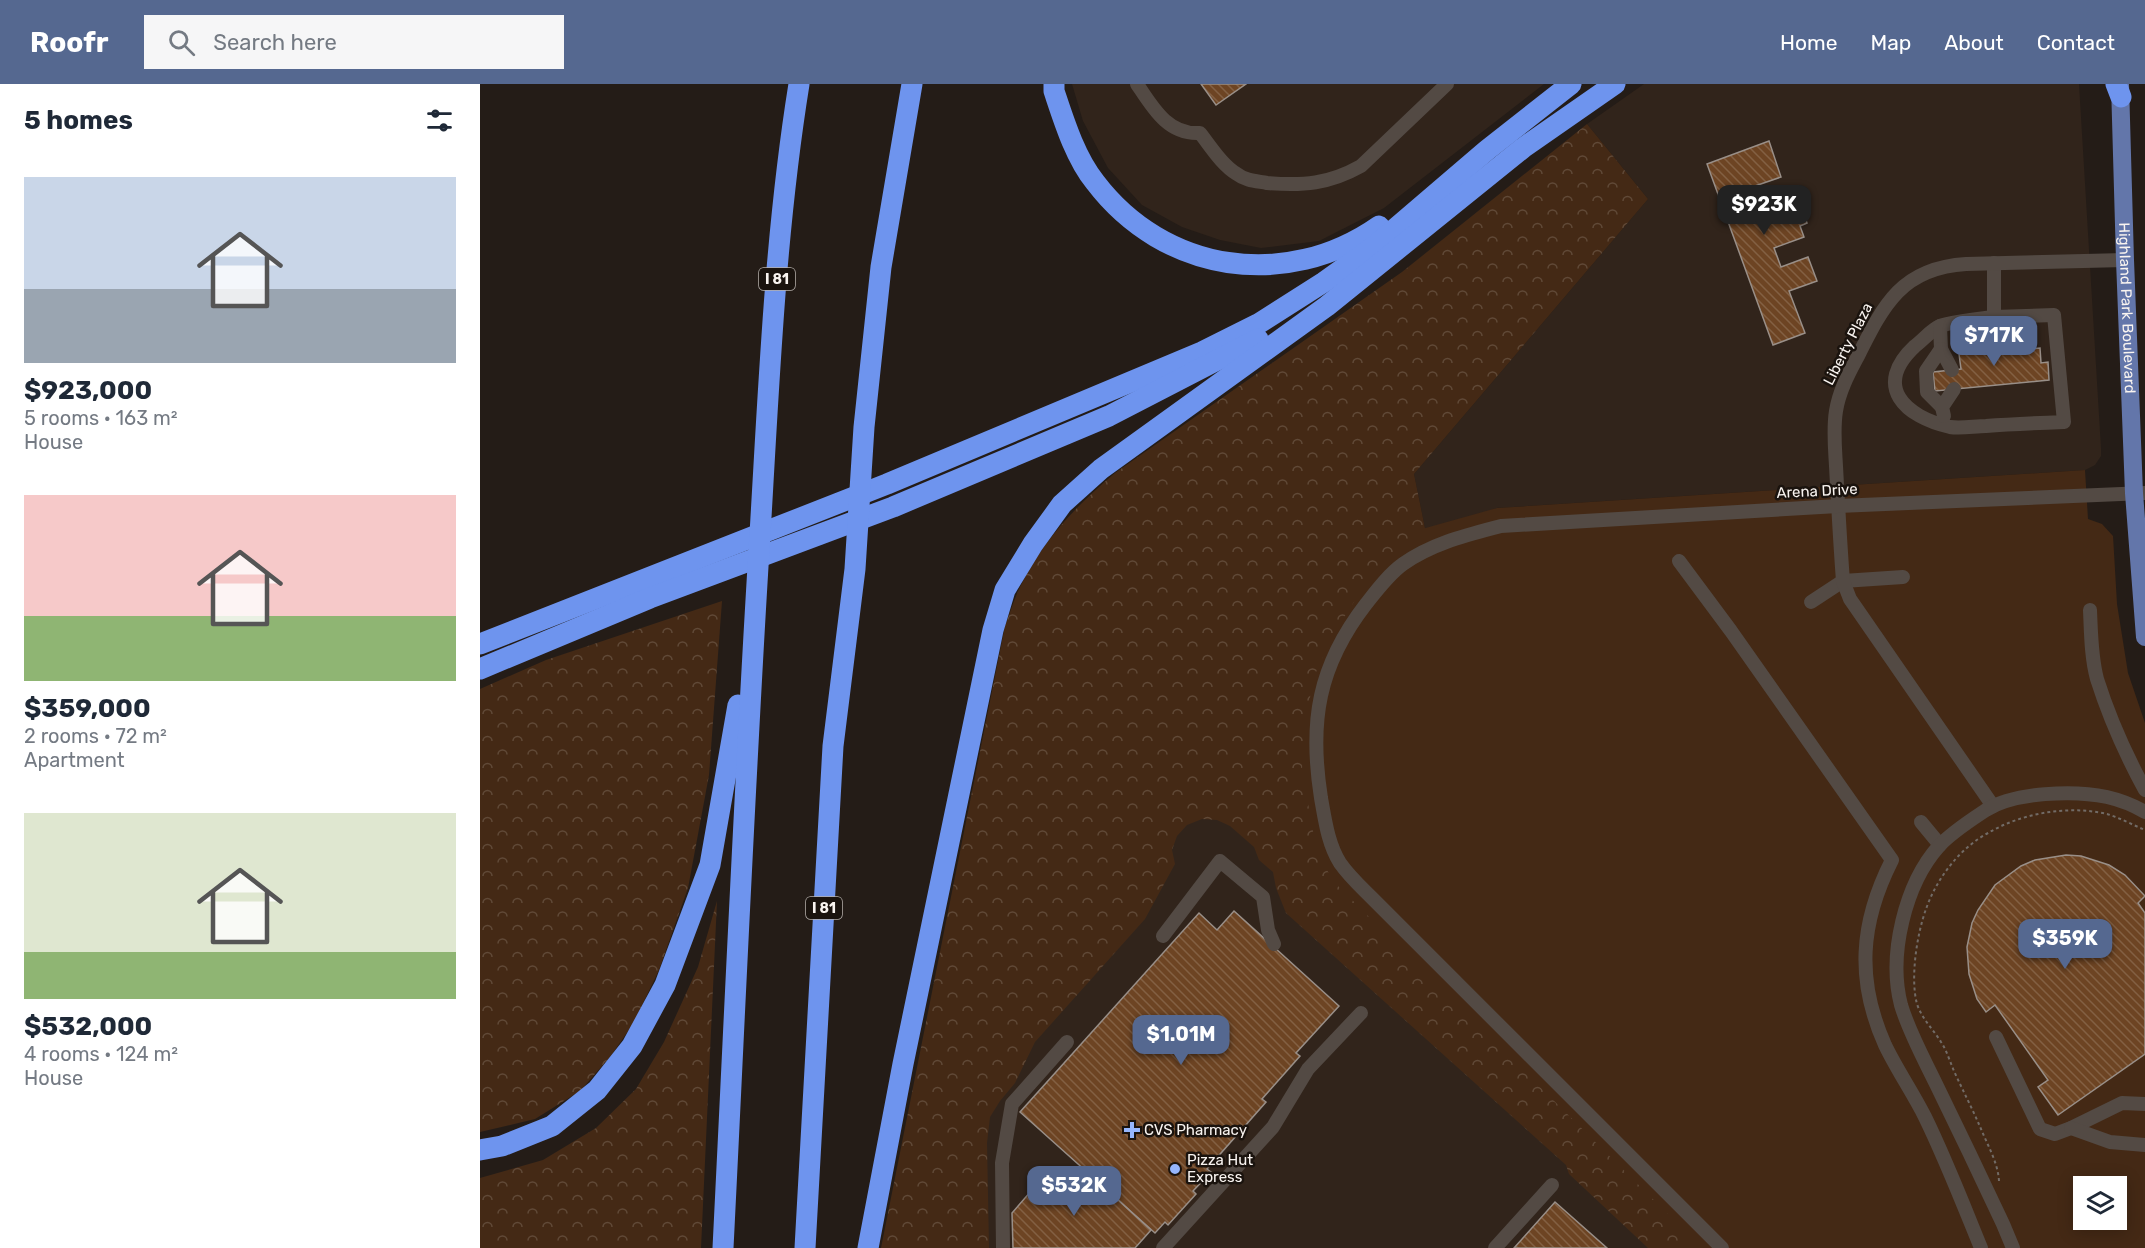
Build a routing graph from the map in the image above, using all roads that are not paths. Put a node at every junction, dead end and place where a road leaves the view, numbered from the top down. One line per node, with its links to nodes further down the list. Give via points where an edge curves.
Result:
1 (799, 84): 26 (highway, I 81, via 780,232)
2 (912, 84): 47 (highway, I 81, via 881,267 864,427 855,569 833,746)
3 (1054, 84): 9 (highway, via 1070,138 1094,182 1128,218 1196,256 1228,262 1256,266 1330,253)
4 (1137, 84): 5 (lane, via 1155,111 1181,131 1200,133 1235,174 1248,181 1294,185 1329,180 1361,166)
5 (1447, 84)
6 (1571, 84): 9 (highway)
7 (1615, 84): 9 (highway, via 1523,148)
8 (2119, 88): 10 (main road, Highland Park Boulevard)
9 (1494, 158): 29 (highway, via 1324,282 1258,324 1202,352 887,484); 30 (highway, via 1368,265 1252,343 1109,416 893,507 650,597); 48 (highway, via 1327,306 1101,469 1062,504 1005,590 993,630)
10 (2125, 260): 11 (lane, Liberty Plaza); 19 (main road, Highland Park Boulevard)
11 (1994, 263): 12 (lane); 20 (lane, Liberty Plaza, via 1932,270 1895,294 1879,313 1838,400)
12 (1994, 317): 13 (lane); 18 (lane, via 2054,315 2064,422)
13 (1940, 326): 14 (lane); 18 (lane, via 1908,353 1894,386 1904,404 1917,414)
14 (1941, 349): 15 (lane); 17 (lane, via 1926,371 1927,392)
15 (1952, 370)
16 (1954, 389): 17 (lane)
17 (1942, 407): 18 (lane)
18 (1945, 425)
19 (2140, 493): 20 (lane, Arena Drive); 25 (main road, Highland Park Boulevard)
20 (1838, 506): 23 (lane, Liberty Plaza); 52 (lane, Arena Drive, via 1501,526 1459,537 1402,565 1378,588 1348,627 1328,668 1319,708 1315,749 1325,824 1340,863)
21 (1679, 561): 53 (lane, via 1892,860 1872,907 1866,940 1872,1008)
22 (1904, 578): 23 (lane)
23 (1843, 580): 24 (lane); 32 (lane, via 1850,598)
24 (1811, 602)
25 (2143, 602): 28 (main road, Highland Park Boulevard)
26 (755, 608): 44 (highway, via 710,865 665,985 632,1046 597,1090 552,1126 502,1146); 46 (highway, I 81)
27 (2090, 610): 31 (lane, via 2097,678)
28 (2145, 637)
29 (480, 644)
30 (480, 669)
31 (2145, 790)
32 (1993, 806): 33 (lane, via 2024,797 2083,794 2108,797); 35 (lane)
33 (2145, 812)
34 (1921, 822): 35 (lane)
35 (1940, 845): 54 (lane, via 1922,871 1903,918 1898,942 1898,987 1910,1026)
36 (1163, 936): 37 (lane, via 1220,861 1263,897)
37 (1274, 945)
38 (1361, 1013): 50 (lane, via 1308,1069 1273,1127)
39 (1996, 1037): 42 (lane, via 2040,1128 2055,1134)
40 (1067, 1042): 49 (lane, via 1012,1104 1002,1163)
41 (2145, 1104): 42 (lane, via 2122,1103)
42 (2071, 1128): 43 (lane, via 2110,1142)
43 (2145, 1145)
44 (480, 1150)
45 (1552, 1185): 51 (lane)
46 (723, 1248)
47 (805, 1248)
48 (868, 1248)
49 (1004, 1248)
50 (1163, 1248)
51 (1495, 1248)
52 (1722, 1248)
53 (1981, 1248)
54 (2013, 1248)

